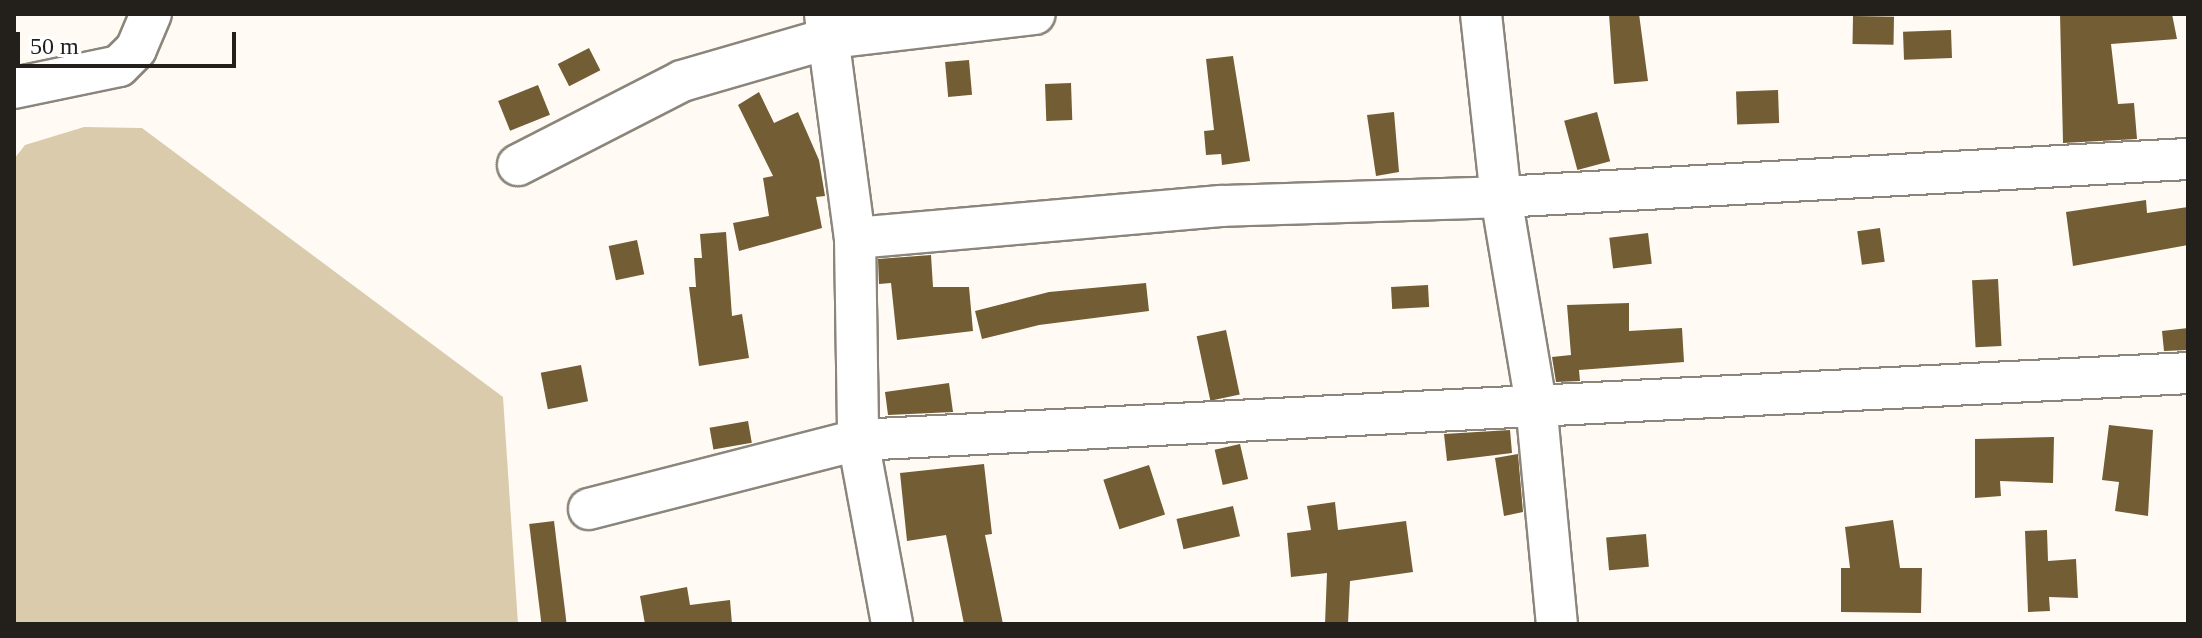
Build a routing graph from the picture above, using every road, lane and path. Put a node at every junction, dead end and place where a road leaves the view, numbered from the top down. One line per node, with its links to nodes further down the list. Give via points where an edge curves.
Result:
1 (151, 14): 5 (street, via 136,49 119,66)
2 (1035, 14): 4 (street)
3 (1481, 14): 8 (street)
4 (828, 26): 7 (street, via 682,81); 9 (street)
5 (14, 88)
6 (2188, 159): 8 (street)
7 (518, 165)
8 (1501, 197): 9 (street, via 1221,206); 11 (street)
9 (855, 238): 12 (street)
10 (2188, 373): 11 (street)
11 (1536, 403): 12 (street); 15 (street)
12 (858, 440): 13 (street); 14 (street)
13 (589, 509)
14 (892, 624)
15 (1557, 624)

